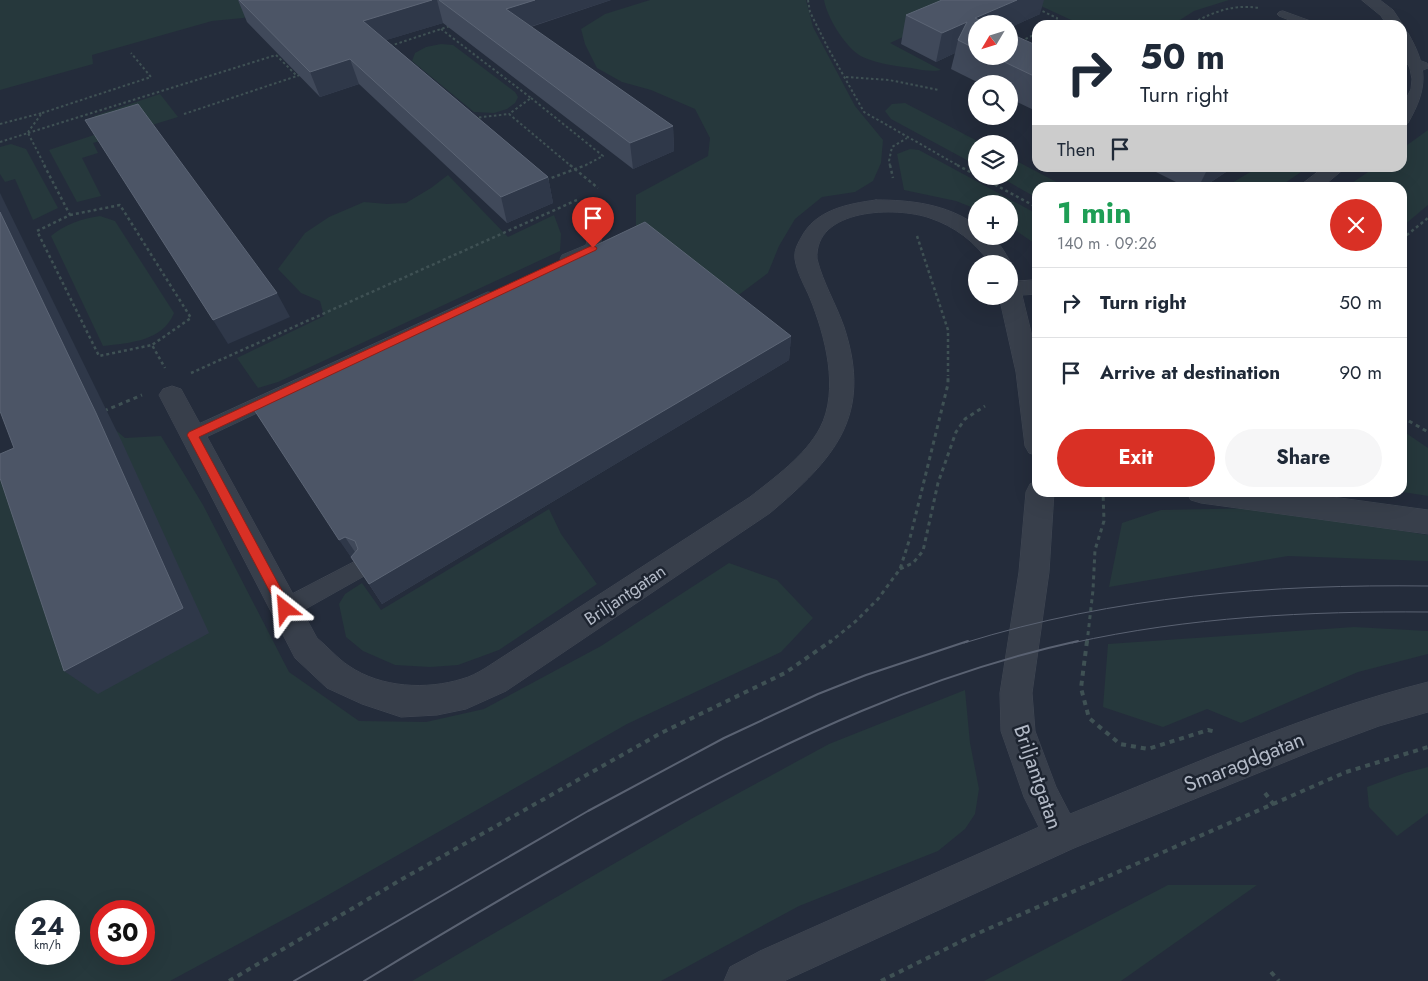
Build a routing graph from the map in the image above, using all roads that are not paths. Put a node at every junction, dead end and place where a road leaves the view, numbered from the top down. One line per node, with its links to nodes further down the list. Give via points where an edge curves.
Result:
1 (1370, 0): 4 (street)
2 (1283, 14): 3 (lane)
3 (1299, 20)
4 (1392, 20)
5 (1407, 43): 7 (street)
6 (1407, 60): 7 (lane)
7 (1423, 66): 8 (street, via 1427,87 1423,100)
8 (1407, 114)
9 (1329, 172): 10 (street)
10 (1315, 182)
11 (600, 213): 15 (lane, via 593,248)
12 (968, 230): 27 (street, Briljantgatan, via 927,210 871,206 844,211 812,233 806,249 807,266 833,327 841,369 841,401 830,434 800,472 760,505 495,680 466,694 437,699 402,701 362,689 338,677 306,648)
13 (988, 245): 14 (street, Briljantgatan)
14 (995, 255)
15 (557, 265)
16 (1032, 288): 17 (street)
17 (1018, 289)
18 (504, 290): 22 (lane)
19 (1012, 305): 21 (street)
20 (162, 387): 22 (street, Briljantgatan)
21 (1032, 402)
22 (193, 435): 27 (street, Briljantgatan)
23 (1040, 497): 29 (street, Briljantgatan, via 1034,572 1016,694 1018,731 1042,797)
24 (1241, 497): 25 (street)
25 (1428, 522)
26 (358, 569): 27 (lane)
27 (285, 609)
28 (1428, 697): 29 (street, Smaragdgatan, via 1315,733)
29 (1062, 835): 30 (street, Briljantgatan)
30 (744, 981)

